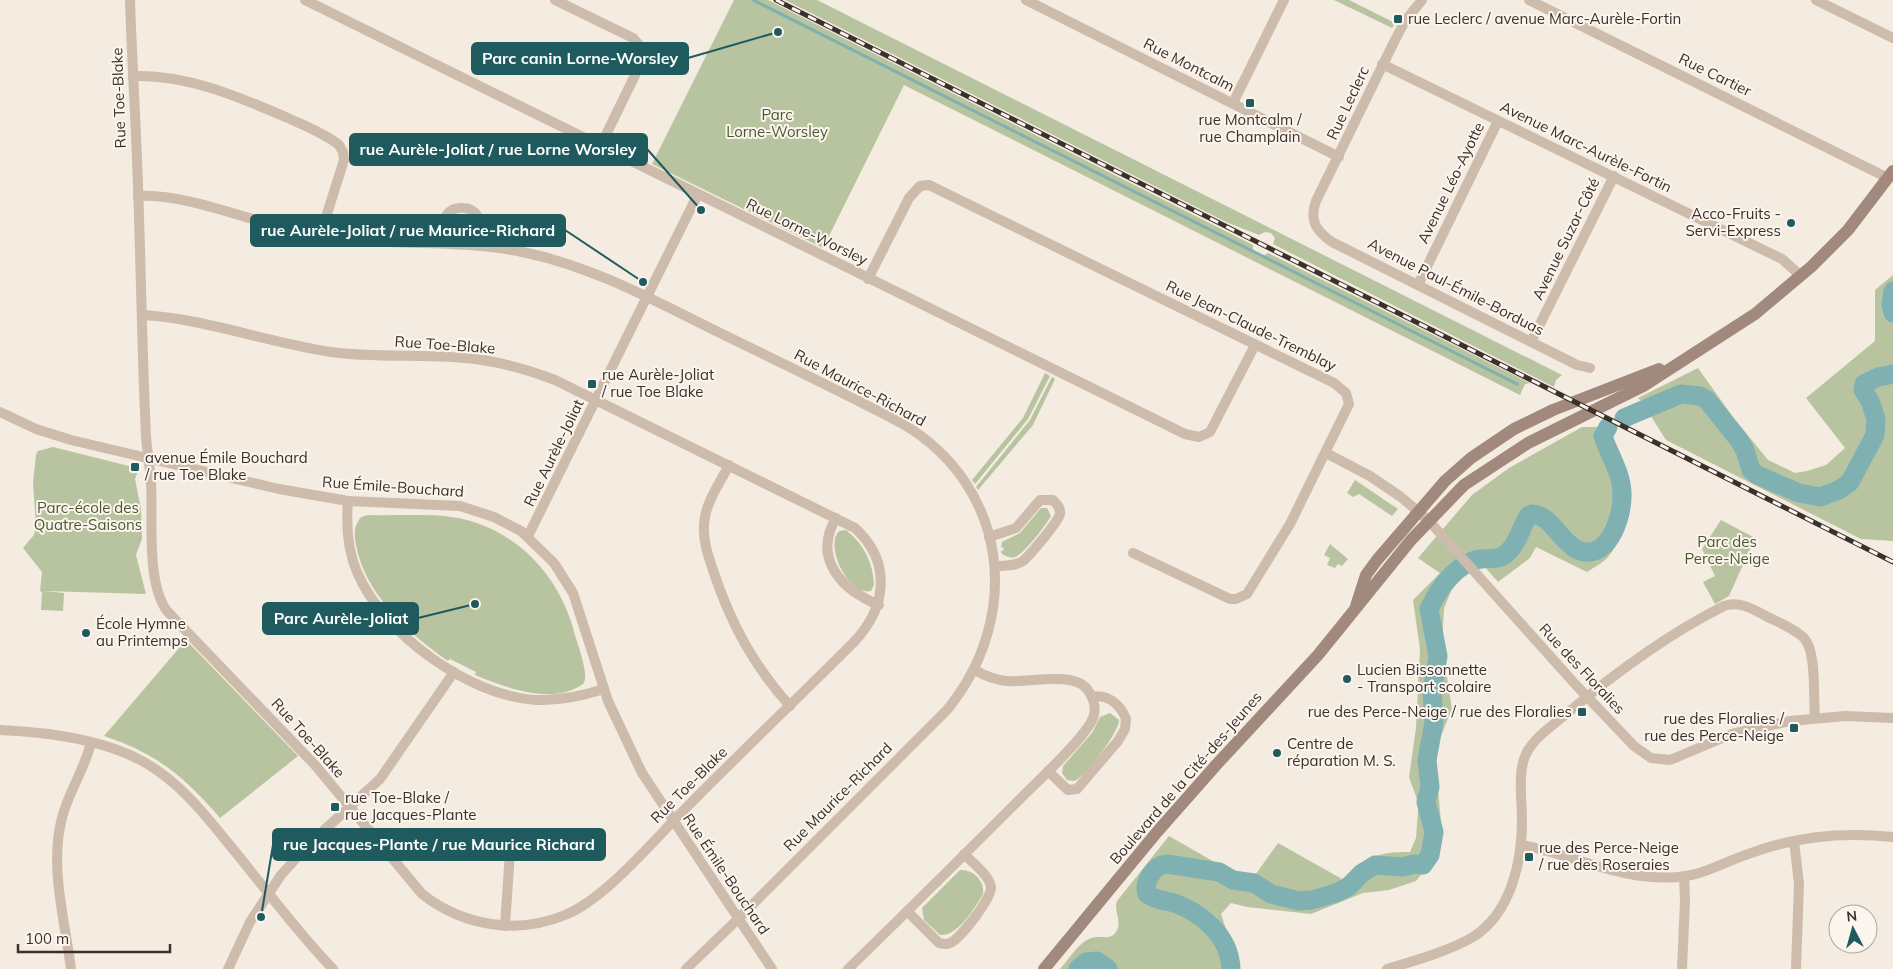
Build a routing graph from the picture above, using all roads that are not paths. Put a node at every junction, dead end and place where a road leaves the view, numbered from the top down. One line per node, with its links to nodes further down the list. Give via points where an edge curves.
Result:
1 (130, 0): 11 (street, Rue Toe-Blake)
2 (305, 0): 14 (street, Rue Lorne-Worsley)
3 (555, 0): 14 (street, via 633,38 642,48 639,67)
4 (1026, 0): 12 (street, Rue Montcalm)
5 (1284, 0): 12 (street)
6 (1422, 0): 10 (street, Rue Leclerc, via 1402,26)
7 (1529, 0): 16 (street, Rue Cartier)
8 (1816, 0): 9 (street)
9 (1893, 38)
10 (1382, 64): 13 (street, Avenue Marc-Aurèle-Fortin); 15 (street, Rue Leclerc)
11 (133, 76): 19 (street, Rue Toe-Blake); 21 (street, via 162,77 220,91 292,120 339,145 344,160)
12 (1233, 103): 15 (street, Rue Montcalm)
13 (1498, 121): 17 (street, Avenue Marc-Aurèle-Fortin); 26 (street, Avenue Léo-Ayotte)
14 (600, 146): 18 (street, Rue Lorne-Worsley)
15 (1339, 157): 20 (street, Rue Leclerc, via 1314,208)
16 (1890, 174): 24 (main road, Boulevard de la Cité-des-Jeunes, via 1848,230)
17 (1614, 176): 24 (street, Avenue Marc-Aurèle-Fortin, via 1782,260); 29 (street, Avenue Suzor-Côté)
18 (698, 194): 25 (street, Rue Lorne-Worsley); 27 (street, Rue Aurèle-Joliat)
19 (138, 196): 21 (street, Rue Maurice-Richard, via 198,205); 28 (street, Rue Toe-Blake)
20 (1314, 224): 26 (street, Avenue Paul-Émile-Borduas, via 1332,242)
21 (320, 236): 22 (street, Rue Maurice-Richard, via 372,242)
22 (441, 243): 23 (street, Rue Maurice-Richard); 23 (street, via 446,216 451,210 460,208 469,209 478,217)
23 (479, 245): 27 (street, Rue Maurice-Richard, via 562,262)
24 (1800, 276): 31 (main road, Boulevard de la Cité-des-Jeunes, via 1755,314)
25 (868, 279): 30 (street, Rue Lorne-Worsley, via 1190,436 1203,436 1212,428); 30 (street, Rue Jean-Claude-Tremblay, via 908,198 920,186 930,185)
26 (1418, 286): 29 (street, Avenue Paul-Émile-Borduas)
27 (648, 297): 33 (street, Rue Aurèle-Joliat); 43 (street, Rue Maurice-Richard, via 914,430 934,446 960,475 974,499)
28 (142, 315): 33 (street, Rue Toe-Blake, via 161,316 332,352 491,361 543,375); 36 (street, Rue Toe-Blake)
29 (1532, 342): 32 (street, Avenue Paul-Émile-Borduas, via 1581,367)
30 (1255, 345): 35 (street, Rue Jean-Claude-Tremblay, via 1334,383 1346,393 1349,404)
31 (1698, 351): 39 (main road, Boulevard de la Cité-des-Jeunes, via 1553,410 1514,430 1453,473); 41 (main road, Boulevard de la Cité-des-Jeunes, via 1645,385 1559,426 1497,461 1464,485)
32 (1590, 368)
33 (597, 400): 37 (street, Rue Toe-Blake); 42 (street, Rue Aurèle-Joliat)
34 (0, 412): 36 (street, Rue Émile-Bouchard, via 61,437)
35 (1326, 453): 39 (street, Rue des Floralies, via 1370,476); 44 (street, Rue Jean-Claude-Tremblay, via 1290,524 1243,597 1230,599)
36 (149, 459): 38 (street, Rue Émile-Bouchard, via 286,491); 59 (street, Rue Toe-Blake, via 154,576 162,605 300,749)
37 (729, 465): 40 (street, Rue Toe-Blake); 53 (street, via 705,516 706,545 726,609 737,631 761,672)
38 (348, 501): 42 (street, Rue Émile-Bouchard, via 460,506 494,517); 49 (street, via 351,555 366,588 406,637)
39 (1418, 511): 41 (street, Rue des Floralies); 47 (main road, Boulevard de la Cité-des-Jeunes, via 1366,575)
40 (836, 518): 46 (street, Rue Toe-Blake, via 855,528 873,551 880,579); 46 (street, via 828,543 835,574 852,591)
41 (1429, 522): 47 (main road, Boulevard de la Cité-des-Jeunes); 52 (street, Rue des Floralies)
42 (528, 536): 50 (street, Rue Émile-Bouchard, via 554,562 574,593)
43 (989, 537): 45 (street, Rue Maurice-Richard); 45 (street, via 1016,528 1040,500 1052,500 1058,507 1060,514 1056,522 1023,560)
44 (1134, 553)
45 (996, 566): 48 (street, Rue Maurice-Richard, via 992,620)
46 (879, 605): 53 (street, Rue Toe-Blake, via 863,632)
47 (1354, 610): 77 (main road, Boulevard de la Cité-des-Jeunes, via 1318,655 1157,832)
48 (975, 670): 51 (street, via 1007,681 1069,680 1082,685); 69 (street, Rue Maurice-Richard, via 947,710)
49 (454, 672): 50 (street, via 492,690 534,700 566,698); 59 (street, via 387,771)
50 (604, 689): 60 (street, Rue Émile-Bouchard, via 629,748)
51 (1092, 697): 58 (street, via 1095,712 1090,725); 58 (street, via 1103,696 1119,707 1126,719 1122,735 1077,789 1068,790)
52 (1587, 697): 54 (street, Rue des Floralies, via 1639,751 1658,760 1674,758 1751,728); 54 (street, via 1641,655 1721,608 1742,604 1792,629 1806,640 1812,656); 64 (street, via 1539,737 1526,755 1522,768)
53 (790, 706): 60 (street, Rue Toe-Blake)
54 (1815, 718): 55 (street, Rue des Floralies)
55 (1893, 718)
56 (0, 730): 57 (street)
57 (91, 743): 67 (street, via 143,761 180,787); 71 (street, via 65,809 57,845 59,884)
58 (1048, 771): 65 (street)
59 (350, 807): 67 (street, via 299,854); 70 (street, Rue Toe-Blake, via 404,875 431,901 472,921)
60 (673, 822): 69 (street, Rue Émile-Bouchard); 70 (street, Rue Toe-Blake, via 583,907 542,922)
61 (510, 837): 70 (street)
62 (1893, 837): 63 (street, via 1849,834)
63 (1794, 841): 66 (street); 80 (street, via 1799,884)
64 (1522, 845): 66 (street, via 1636,876); 78 (street, via 1508,897 1485,928 1465,941)
65 (964, 854): 68 (street); 68 (street, via 987,879 991,893 956,939 948,944 939,943)
66 (1684, 876): 79 (street)
67 (268, 893): 72 (street); 73 (street)
68 (907, 912): 76 (street)
69 (738, 920): 74 (street, Rue Maurice-Richard); 75 (street, Rue Émile-Bouchard)
70 (505, 926)
71 (72, 969)
72 (228, 969)
73 (332, 969)
74 (686, 969)
75 (772, 969)
76 (848, 969)
77 (1044, 969)
78 (1387, 969)
79 (1682, 969)
80 (1796, 969)

